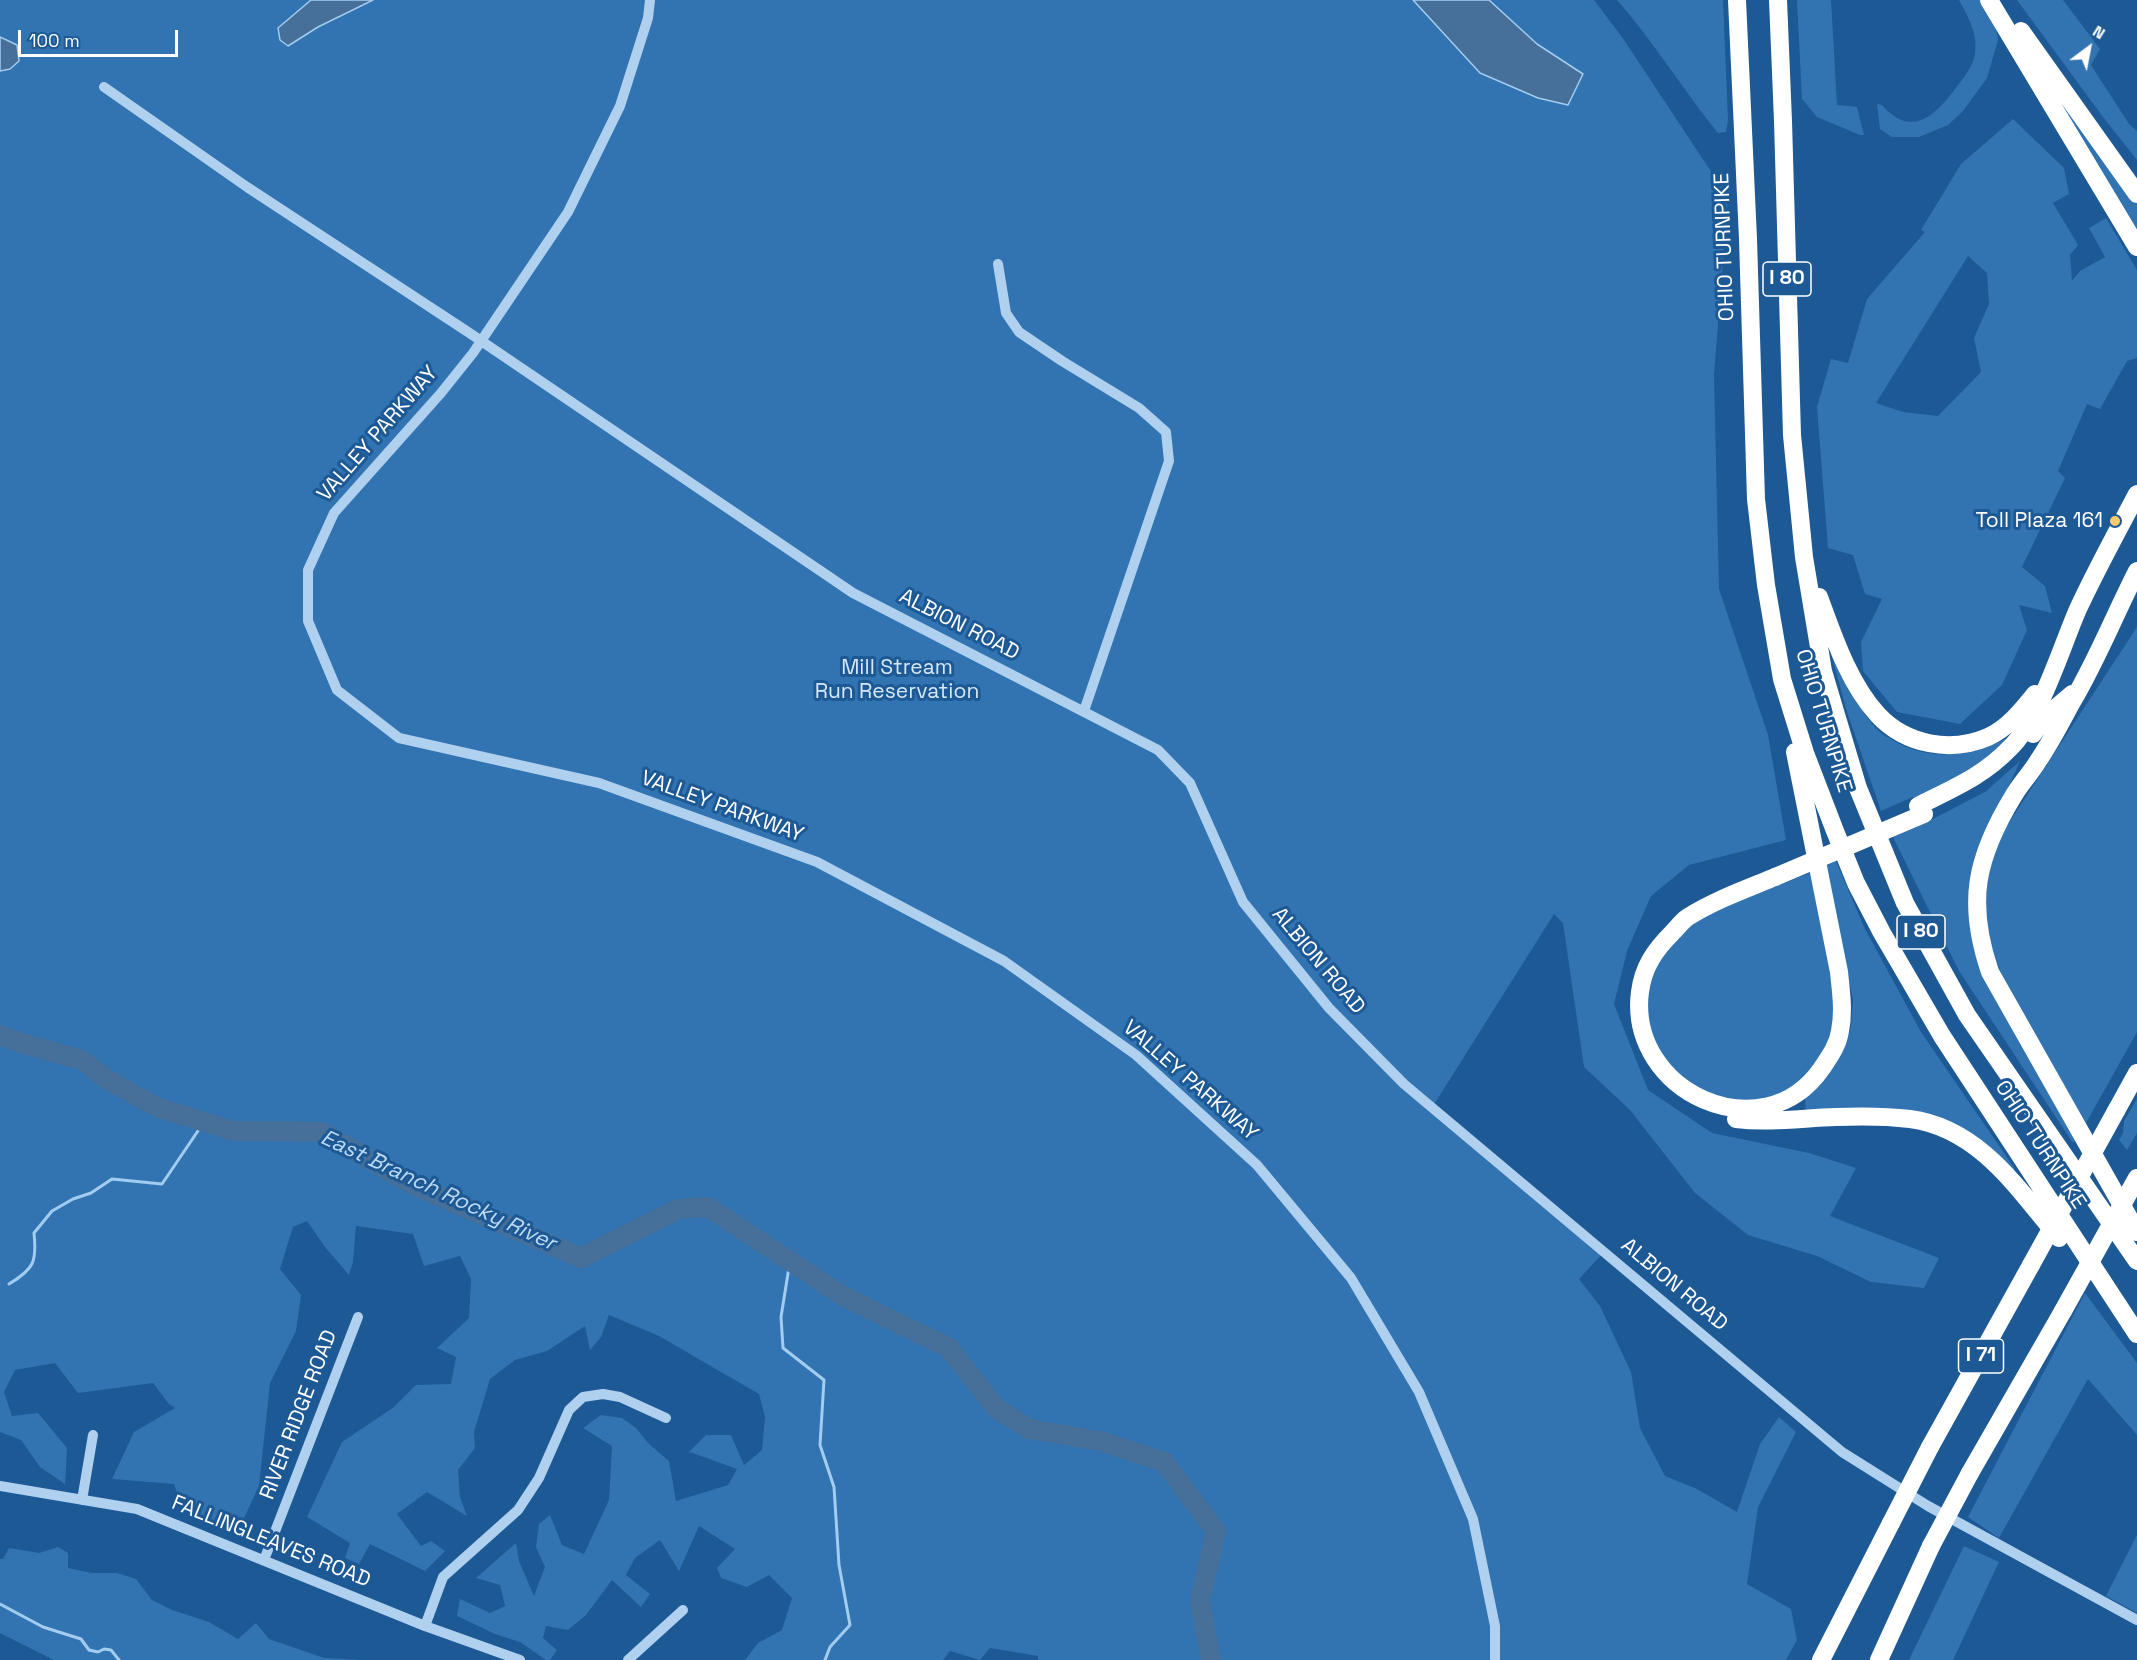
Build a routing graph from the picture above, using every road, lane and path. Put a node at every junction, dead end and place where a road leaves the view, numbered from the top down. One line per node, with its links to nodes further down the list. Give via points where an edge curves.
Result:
1 (650, 0): 10 (street, VALLEY PARKWAY, via 620,106 578,191)
2 (1737, 0): 15 (highway, OHIO TURNPIKE / I 80, via 1756,499)
3 (1778, 0): 12 (highway, OHIO TURNPIKE / I 80, via 1792,435)
4 (1989, 0): 8 (highway)
5 (2000, 0): 7 (highway)
6 (104, 87): 10 (street, ALBION ROAD)
7 (2137, 194)
8 (2137, 248)
9 (998, 264): 17 (street, via 1006,313 1019,332 1139,408 1166,432 1169,460)
10 (481, 342): 17 (street, ALBION ROAD, via 853,593); 37 (street, VALLEY PARKWAY, via 441,393 333,513 308,570 308,621 337,690 399,738 599,783 817,862 1004,961 1136,1055 1257,1165 1351,1278 1419,1392 1473,1520 1495,1626)
11 (2137, 494): 14 (highway, via 2079,607)
12 (1804, 557): 14 (highway, via 1837,645 1861,691 1877,714 1901,734 1946,746 1989,737 2022,710); 23 (highway, OHIO TURNPIKE / I 80, via 1823,671 1858,788 1905,903 1967,1015)
13 (2137, 571): 16 (highway)
14 (2051, 674): 18 (highway, via 2012,747 1982,774)
15 (1782, 679): 19 (highway, via 1839,972 1843,1004 1840,1032 1817,1076 1786,1099 1749,1109 1726,1107 1701,1100 1680,1088 1654,1059 1641,1029 1641,982 1657,949 1687,918); 24 (highway, OHIO TURNPIKE / I 80, via 1834,831 1882,933 1942,1036)
16 (2083, 684): 18 (highway, via 2045,717 2017,756 1980,785); 22 (highway, via 1993,832 1977,880 1976,915 1983,952 1996,982)
17 (1084, 711): 33 (street, ALBION ROAD, via 1158,750 1190,783 1243,902 1329,1008 1404,1084 1842,1452 1928,1506)
18 (1921, 810): 19 (highway, bridge)
19 (1774, 873): 24 (highway, via 1720,888 1674,914 1638,958 1630,986 1630,1024 1643,1059 1656,1078 1691,1107 1714,1115 1763,1120 1901,1118 1943,1127 1959,1135 2002,1169)
20 (2137, 1073): 38 (highway, I 71, bridge, via 1930,1447)
21 (2137, 1178): 39 (highway, I 71, bridge, via 1970,1473 1931,1546)
22 (2137, 1232)
23 (2137, 1261)
24 (2122, 1313): 26 (highway, OHIO TURNPIKE / I 80)
25 (358, 1317): 31 (street, RIVER RIDGE ROAD)
26 (2137, 1334)
27 (666, 1418): 34 (street, via 620,1397 583,1397 569,1410 539,1478 518,1510 443,1577)
28 (93, 1435): 30 (street)
29 (0, 1486): 30 (street, FALLINGLEAVES ROAD)
30 (82, 1500): 31 (street, FALLINGLEAVES ROAD, via 137,1509)
31 (264, 1560): 34 (street, FALLINGLEAVES ROAD)
32 (683, 1610): 36 (street)
33 (2137, 1620)
34 (425, 1626): 35 (street, FALLINGLEAVES ROAD)
35 (520, 1660)
36 (628, 1660)
37 (1496, 1660)
38 (1821, 1660)
39 (1879, 1660)

